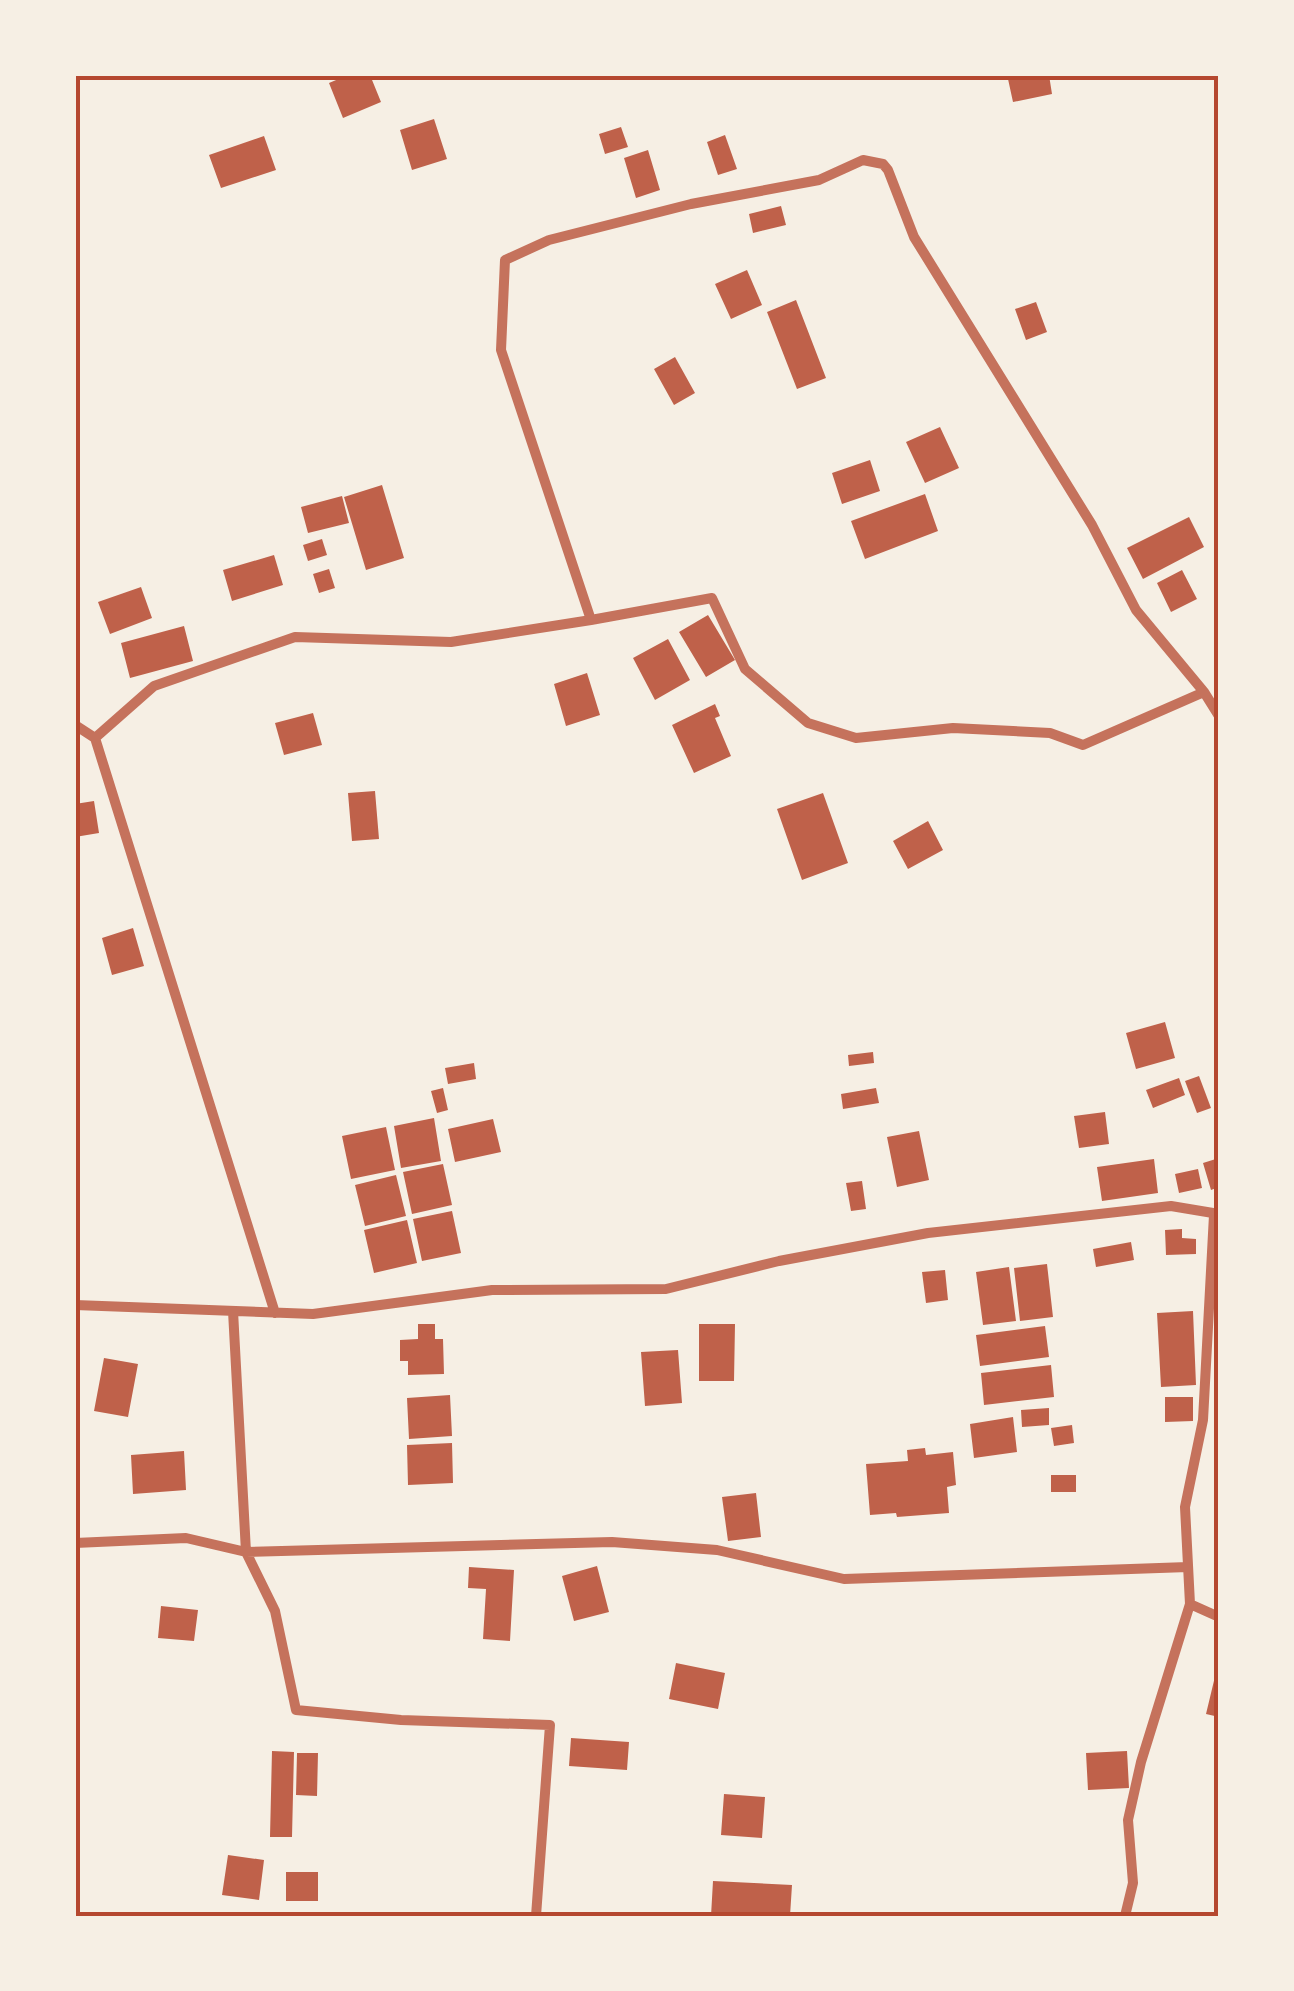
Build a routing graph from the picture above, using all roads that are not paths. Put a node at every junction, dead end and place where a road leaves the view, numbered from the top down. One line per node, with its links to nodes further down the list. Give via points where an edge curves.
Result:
1 (591, 620): 2 (street, via 712,598 745,669 808,723 856,738 952,728 1050,733 1082,745); 2 (street, via 501,350 505,260 549,240 818,180 873,160 888,170 914,237 1092,524 1136,610); 5 (street, via 450,642 296,637 154,686)
2 (1204, 692): 3 (street)
3 (1219, 716)
4 (75, 724): 5 (street)
5 (95, 738): 9 (street)
6 (1217, 1215): 9 (street, via 1171,1206 928,1233 666,1289 492,1290 312,1314); 10 (street)
7 (75, 1305): 8 (street)
8 (233, 1311): 9 (street); 13 (street)
9 (275, 1312)
10 (1203, 1420): 11 (street); 14 (street, via 1184,1507)
11 (1219, 1422)
12 (75, 1543): 13 (street, via 186,1538)
13 (246, 1552): 14 (street, via 612,1542 717,1550 844,1579); 17 (street, via 275,1612 296,1710 550,1725)
14 (1188, 1568): 15 (street)
15 (1190, 1604): 16 (street); 18 (street, via 1128,1820 1133,1883)
16 (1219, 1617)
17 (536, 1916)
18 (1125, 1916)

